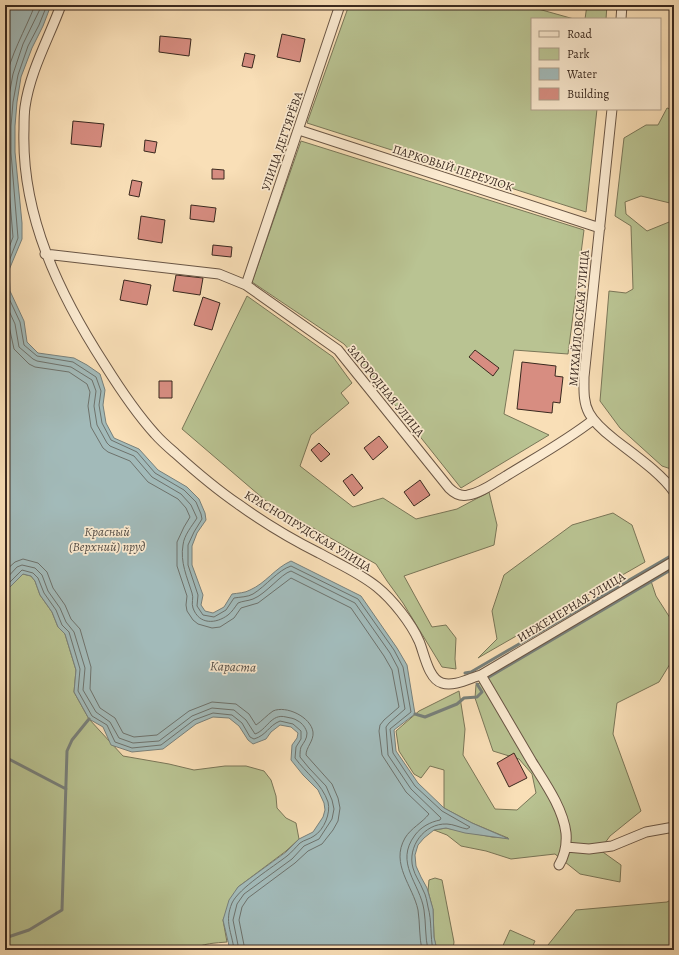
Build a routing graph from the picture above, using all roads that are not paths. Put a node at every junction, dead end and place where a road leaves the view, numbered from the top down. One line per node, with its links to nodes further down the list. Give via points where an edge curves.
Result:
1 (61, 5): 8 (street, КРАСНОПРУДСКАЯ УЛИЦА, via 31,80 25,107 25,172)
2 (340, 5): 6 (street, УЛИЦА ДЕГТЯРЁВА)
3 (622, 5): 4 (street)
4 (620, 18)
5 (612, 110): 7 (street, МИХАЙЛОВСКАЯ УЛИЦА)
6 (299, 130): 7 (street, ПАРКОВЫЙ ПЕРЕУЛОК); 9 (street, УЛИЦА ДЕГТЯРЁВА)
7 (600, 228): 10 (street, МИХАЙЛОВСКАЯ УЛИЦА, via 584,377 585,403)
8 (45, 254): 9 (street, ЗАГОРОДНАЯ УЛИЦА, via 219,274); 13 (street, КРАСНОПРУДСКАЯ УЛИЦА, via 71,310 91,344 130,404 156,435 194,470 260,520 379,588 403,615 418,640 436,680 453,683)
9 (246, 285): 10 (street, ЗАГОРОДНАЯ УЛИЦА, via 338,350 449,488 459,495 467,496 481,490)
10 (593, 420): 11 (street, МИХАЙЛОВСКАЯ УЛИЦА)
11 (674, 492)
12 (674, 561): 13 (street, ИНЖЕНЕРНАЯ УЛИЦА)
13 (481, 675): 15 (street, via 552,796 566,832)
14 (674, 827): 15 (street, via 646,832 612,846)
15 (566, 847): 16 (street)
16 (559, 865)

